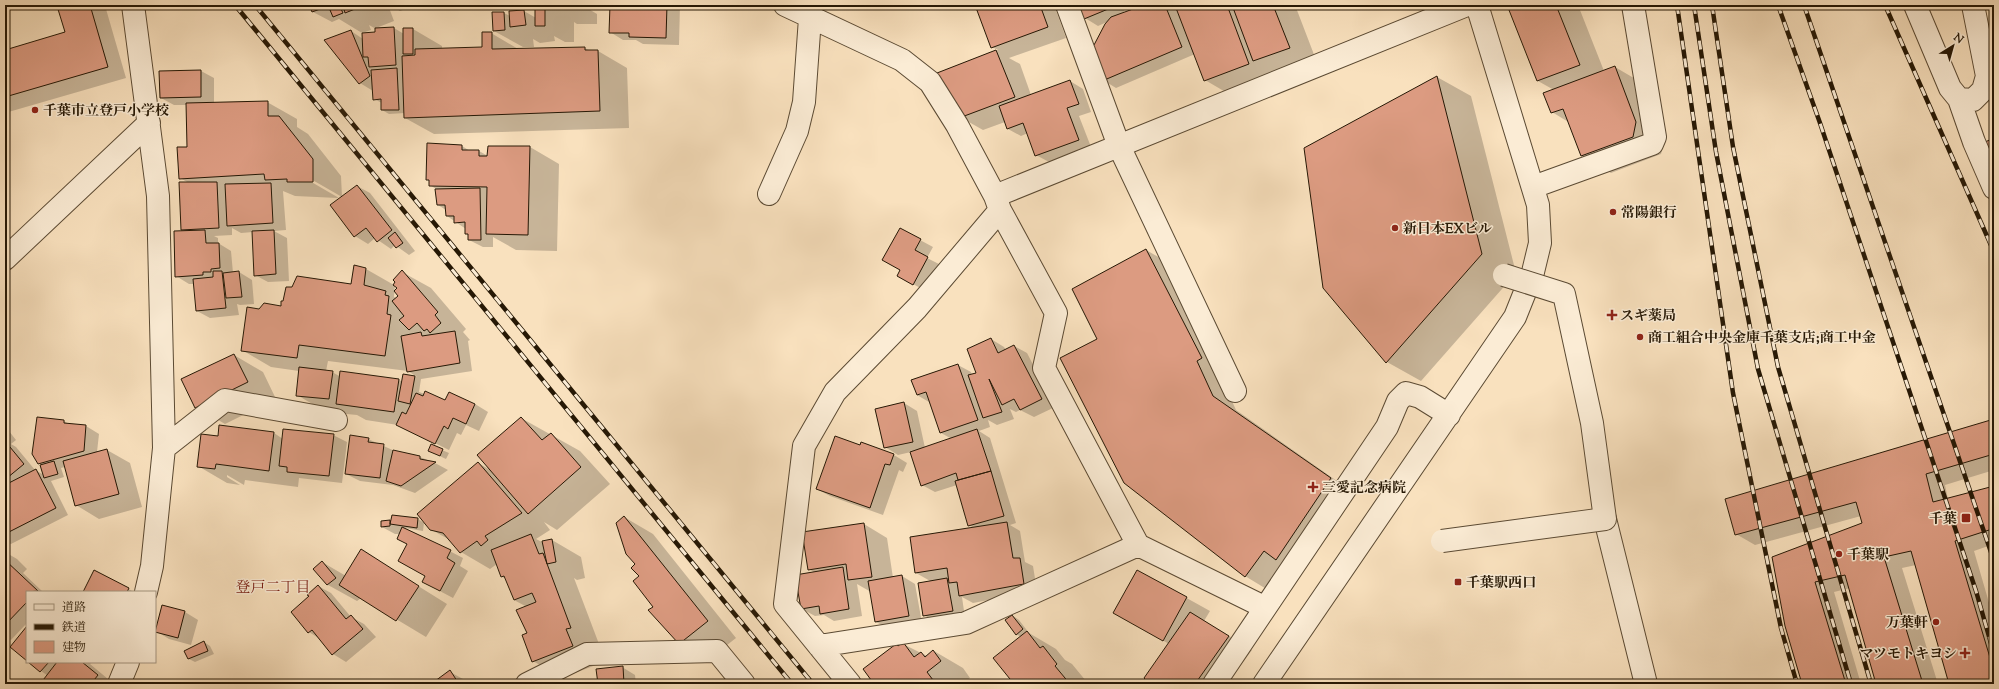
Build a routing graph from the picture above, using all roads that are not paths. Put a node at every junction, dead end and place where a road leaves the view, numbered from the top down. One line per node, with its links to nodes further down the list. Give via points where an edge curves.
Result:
1 (133, 5): 11 (street)
2 (785, 5): 9 (street)
3 (1067, 5): 12 (street)
4 (1467, 5): 12 (street)
5 (1477, 5): 13 (street)
6 (1634, 5): 13 (street, via 1655,137 1652,144)
7 (1915, 5): 10 (street, via 1950,88)
8 (1973, 5): 10 (street, via 1987,76 1983,90 1973,100)
9 (810, 18): 15 (street, via 804,102 797,131); 16 (street, via 902,60 930,82 957,125)
10 (1959, 99): 14 (street)
11 (149, 123): 17 (street); 22 (street, via 158,196)
12 (1119, 146): 16 (street); 19 (street)
13 (1533, 187): 20 (street, via 1538,206 1540,243 1533,272 1515,317)
14 (1994, 188)
15 (769, 194)
16 (998, 203): 25 (street, via 1056,313 1044,368); 28 (street, via 917,308 835,392 804,446 785,604)
17 (5, 259)
18 (1504, 276): 23 (street, bridge, via 1564,294 1592,423)
19 (1235, 391)
20 (1449, 415): 27 (street, via 1420,397 1406,393 1398,401 1387,427); 35 (street)
21 (336, 420): 22 (street, via 225,400)
22 (164, 448): 26 (street, via 152,566)
23 (1605, 519): 24 (street, bridge); 36 (street)
24 (1442, 541)
25 (1138, 546): 27 (street); 28 (street, via 966,623)
26 (146, 591)
27 (1264, 607): 34 (street)
28 (819, 646): 33 (street)
29 (128, 663): 30 (street)
30 (119, 684)
31 (527, 684): 32 (street, via 587,654 717,651)
32 (744, 684)
33 (850, 684)
34 (1214, 684)
35 (1264, 684)
36 (1646, 684)

